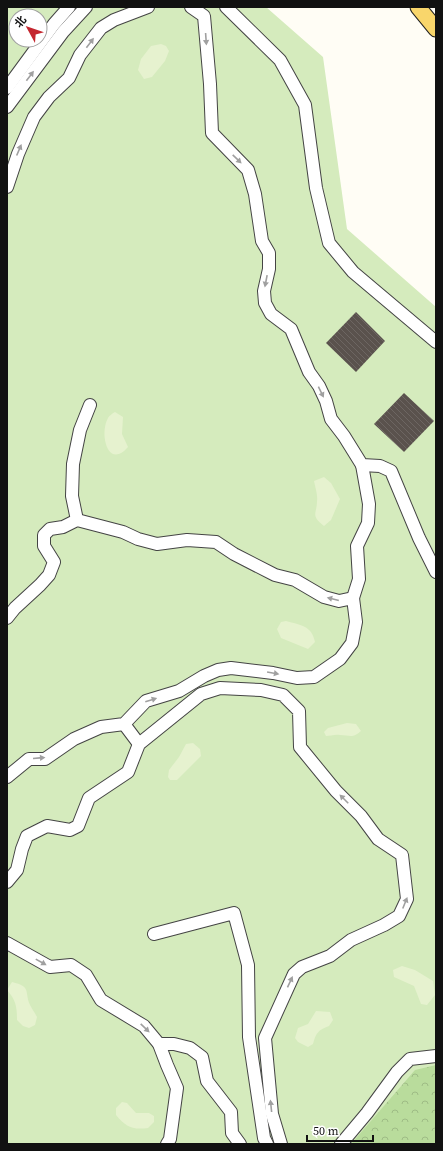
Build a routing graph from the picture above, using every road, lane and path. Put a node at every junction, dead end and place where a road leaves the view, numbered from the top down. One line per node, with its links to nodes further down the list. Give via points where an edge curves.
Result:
1 (69, 7): 8 (street)
2 (86, 7): 9 (street, one-way to 2, via 63,32)
3 (148, 7): 10 (street, one-way to 3, via 34,117 49,97 69,78 80,55 100,28)
4 (191, 7): 13 (street, one-way to 13, via 204,16 212,133 248,170 255,194 262,240 269,253 264,302 271,314 291,329 309,372 326,401 331,419)
5 (226, 7): 11 (street, via 280,60 305,105 316,188 329,243 353,272)
6 (418, 7): 7 (main road)
7 (436, 29)
8 (7, 88)
9 (7, 107)
10 (7, 187)
11 (436, 342)
12 (90, 405): 14 (street, via 80,430 73,464 72,496)
13 (362, 465): 15 (street, via 380,466 391,471); 16 (street, via 369,504 368,523 357,546 360,579)
14 (77, 520): 16 (street, one-way to 14, via 339,601 324,596 295,580 275,575 216,542 187,540 157,544); 17 (street, via 63,527 50,529 44,535 44,546 54,562 49,575)
15 (436, 572)
16 (353, 598): 18 (street, one-way to 16, via 146,700 179,691 218,670 231,668 297,678 314,677 340,659 352,643 356,622)
17 (7, 618)
18 (124, 724): 19 (street); 20 (street, one-way to 18, via 29,759 45,759 74,740 101,727)
19 (139, 744): 21 (street, via 128,772 89,798 78,826 70,830 47,826 27,836 17,870); 29 (street, one-way to 19, via 272,1114 265,1038 294,974 302,967 330,956 351,940 399,916 407,899 402,855 378,839 300,747 299,711 283,695 261,690 220,688 201,694)
20 (7, 777)
21 (7, 882)
22 (154, 934): 28 (street, via 234,913 248,966 249,1037)
23 (7, 943): 24 (street, one-way to 24, via 50,967 71,966 86,974 101,1000 144,1026)
24 (159, 1044): 26 (street, via 178,1088); 27 (street, via 190,1048 202,1057 207,1081 232,1112 232,1133)
25 (436, 1056): 30 (street, via 410,1059 396,1072)
26 (167, 1144)
27 (240, 1144)
28 (267, 1144)
29 (281, 1144)
30 (341, 1144)

